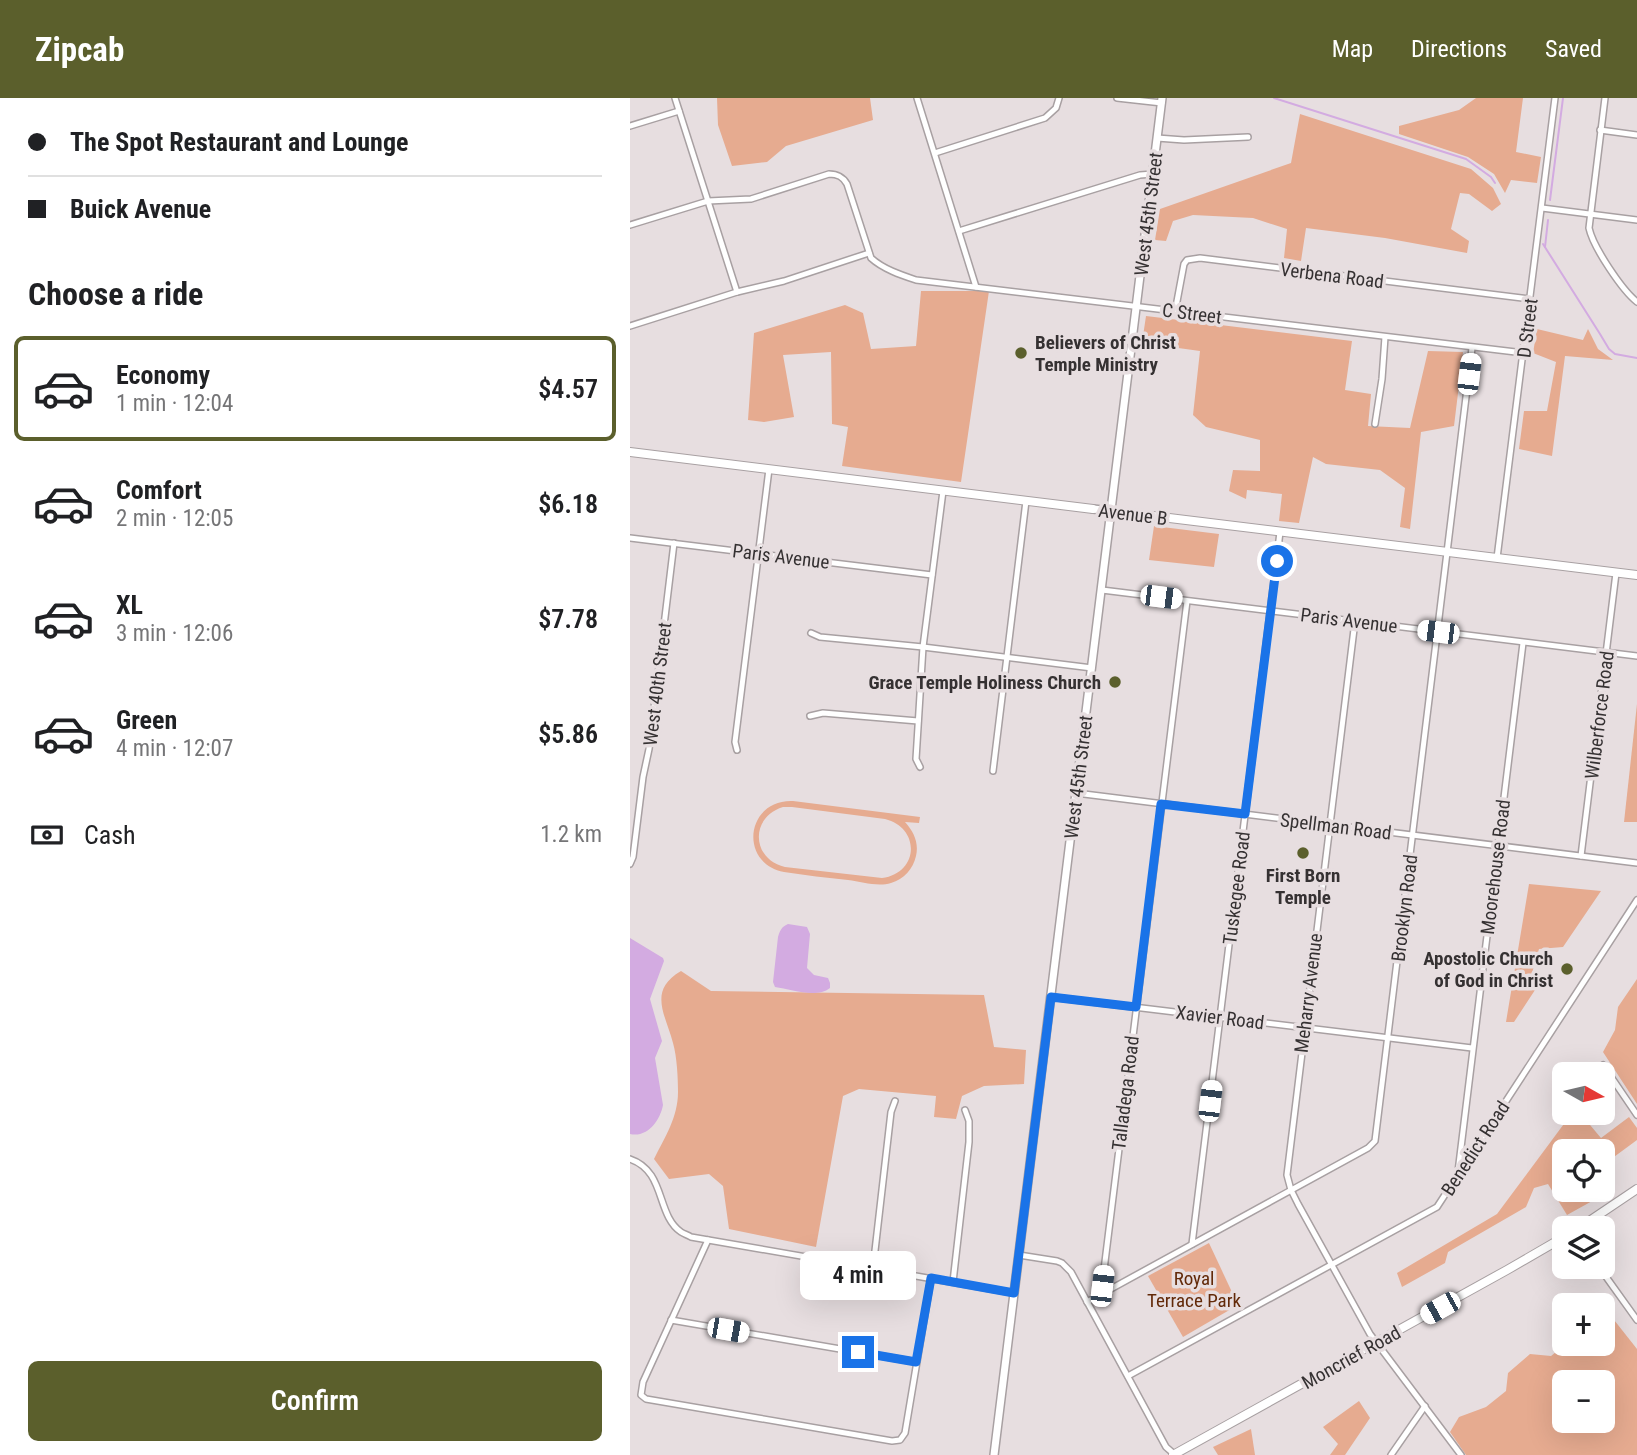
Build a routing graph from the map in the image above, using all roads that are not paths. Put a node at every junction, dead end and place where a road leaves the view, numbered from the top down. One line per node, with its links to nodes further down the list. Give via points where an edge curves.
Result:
1 (675, 98): 8 (street)
2 (917, 98): 14 (street)
3 (1059, 98): 14 (street, via 1045,118)
4 (1117, 98): 7 (street)
5 (1555, 98): 17 (street, D Street)
6 (1605, 98): 10 (street)
7 (1162, 101): 13 (street, West 45th Street)
8 (679, 111): 9 (street); 16 (street)
9 (630, 126)
10 (1601, 130): 11 (street); 18 (street)
11 (1637, 135)
12 (1248, 137): 13 (street)
13 (1157, 138): 15 (street, West 45th Street)
14 (934, 153): 21 (street)
15 (1153, 174): 21 (street); 27 (street, West 45th Street)
16 (708, 201): 20 (street); 22 (street, via 751,199 830,174 840,176 847,184); 24 (street)
17 (1542, 208): 18 (street); 25 (street, D Street)
18 (1590, 214): 19 (street); 26 (street, via 1593,241)
19 (1637, 220)
20 (630, 225)
21 (959, 231): 23 (street)
22 (869, 253): 23 (street, C Street, via 876,263 903,276); 24 (street)
23 (976, 287): 27 (street, C Street)
24 (737, 292): 29 (street)
25 (1530, 299): 28 (street, Verbena Road, via 1200,258 1184,264); 32 (street, D Street)
26 (1637, 302)
27 (1136, 306): 28 (street, C Street); 39 (street, West 45th Street)
28 (1175, 312): 30 (street, C Street)
29 (630, 326)
30 (1385, 337): 31 (street, C Street); 33 (street)
31 (1472, 348): 32 (street, C Street); 43 (street, Brooklyn Road)
32 (1524, 353): 45 (street, D Street)
33 (1374, 424)
34 (630, 452): 35 (main road, Avenue B)
35 (769, 469): 36 (main road, Avenue B); 44 (street)
36 (943, 491): 37 (main road, Avenue B); 47 (street)
37 (1026, 501): 38 (main road, Avenue B); 59 (street)
38 (1093, 509): 39 (street, Avenue B)
39 (1112, 511): 40 (main road, Avenue B); 49 (street, West 45th Street)
40 (1280, 532): 43 (main road, Avenue B); 51 (street, Tuskegee Road)
41 (630, 538): 42 (street, Paris Avenue)
42 (674, 543): 44 (street, Paris Avenue); 74 (street, West 40th Street)
43 (1447, 552): 45 (main road, Avenue B); 53 (street, Brooklyn Road)
44 (758, 554): 47 (street, Paris Avenue); 63 (street)
45 (1497, 558): 46 (main road, Avenue B)
46 (1616, 573): 48 (main road, Avenue B); 57 (street, Wilberforce Road)
47 (932, 575): 56 (street)
48 (1637, 575)
49 (1102, 590): 50 (street, Paris Avenue); 60 (street, West 45th Street)
50 (1187, 601): 51 (street, Paris Avenue); 67 (street, Talladega Road)
51 (1271, 611): 52 (street, Paris Avenue); 68 (street, Tuskegee Road)
52 (1355, 621): 53 (street, Paris Avenue); 69 (street, Meharry Avenue)
53 (1438, 632): 55 (street, Paris Avenue); 70 (street, Brooklyn Road)
54 (811, 633): 56 (street)
55 (1523, 643): 57 (street, Paris Avenue); 71 (street, Moorehouse Road)
56 (923, 647): 59 (street); 62 (street)
57 (1607, 652): 58 (street, Paris Avenue); 72 (street, Wilberforce Road)
58 (1637, 656)
59 (1007, 658): 60 (street); 65 (street)
60 (1092, 668): 66 (street, West 45th Street)
61 (810, 716): 62 (street, via 823,713)
62 (919, 721): 64 (street, via 916,759)
63 (737, 750)
64 (920, 766)
65 (993, 771)
66 (1076, 793): 67 (street, Spellman Road); 76 (street, West 45th Street)
67 (1161, 804): 68 (street, Spellman Road); 77 (street, Talladega Road)
68 (1245, 814): 69 (street, Spellman Road); 78 (street, Tuskegee Road)
69 (1329, 825): 70 (street, Spellman Road); 79 (street, Meharry Avenue)
70 (1413, 835): 71 (street, Spellman Road); 80 (street, Brooklyn Road)
71 (1497, 845): 72 (street, Spellman Road); 81 (street, Moorehouse Road)
72 (1581, 856): 73 (street, Spellman Road)
73 (1637, 863)
74 (630, 864)
75 (1637, 900): 87 (street, Benedict Road)
76 (1051, 997): 77 (street, Xavier Road); 94 (street, West 45th Street)
77 (1136, 1007): 78 (street, Xavier Road); 101 (street, Talladega Road)
78 (1220, 1017): 79 (street, Xavier Road); 92 (street, Tuskegee Road)
79 (1304, 1027): 80 (street, Xavier Road); 89 (street, Meharry Avenue, via 1287,1168)
80 (1388, 1038): 81 (street, Xavier Road); 89 (street, Brooklyn Road, via 1374,1141)
81 (1472, 1048): 87 (street, Moorehouse Road)
82 (1615, 1083): 85 (street)
83 (895, 1101): 96 (street)
84 (965, 1110): 99 (street, via 969,1142)
85 (1637, 1115)
86 (630, 1159): 91 (street, via 647,1169 679,1231)
87 (1458, 1175): 95 (street, Benedict Road, via 1437,1207)
88 (1637, 1189): 90 (main road)
89 (1291, 1190): 92 (street, Brooklyn Road); 95 (street, Meharry Avenue)
90 (1596, 1216)
91 (708, 1240): 96 (street); 103 (street)
92 (1192, 1244): 101 (street, Brooklyn Road)
93 (1552, 1244): 105 (main road, Moncrief Road)
94 (1019, 1255): 100 (street, West 45th Street); 102 (street, via 1062,1263)
95 (1331, 1264): 105 (street, Meharry Avenue); 107 (street, Benedict Road)
96 (873, 1268): 97 (street)
97 (931, 1278): 99 (street); 106 (street)
98 (1608, 1279): 104 (street)
99 (953, 1282): 100 (street)
100 (1014, 1293): 109 (street, West 45th Street)
101 (1101, 1294): 102 (street, Brooklyn Road)
102 (1087, 1302): 107 (street)
103 (671, 1320): 106 (street); 106 (street, via 643,1382 641,1395 652,1400 900,1440)
104 (1637, 1320)
105 (1377, 1342): 108 (street, Meharry Avenue); 110 (main road, Moncrief Road)
106 (916, 1362)
107 (1128, 1377): 110 (street)
108 (1424, 1406): 111 (street); 112 (street, Meharry Avenue)
109 (994, 1455)
110 (1174, 1455)
111 (1391, 1455)
112 (1461, 1455)

